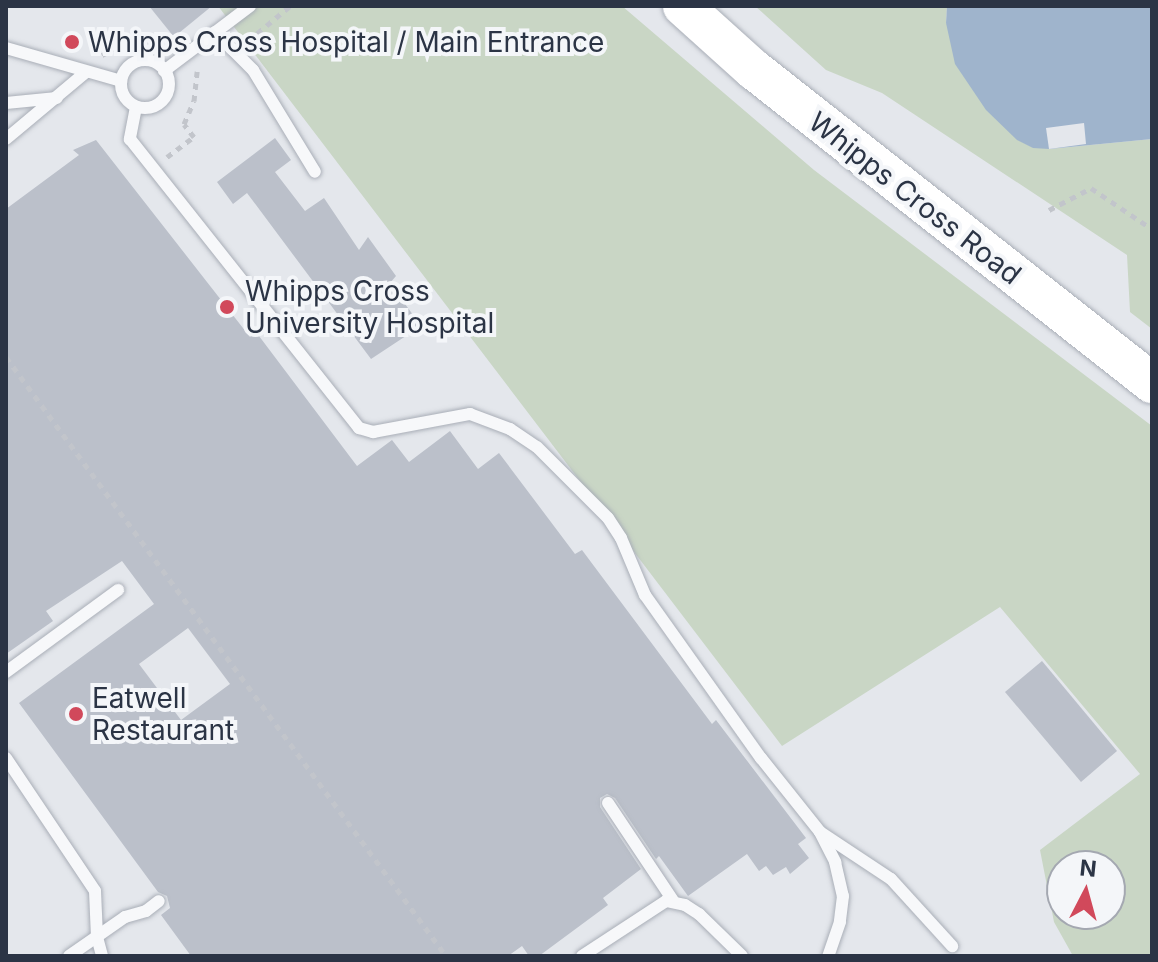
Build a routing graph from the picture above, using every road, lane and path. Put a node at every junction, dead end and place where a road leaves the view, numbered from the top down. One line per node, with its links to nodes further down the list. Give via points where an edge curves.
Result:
1 (250, 6): 4 (lane)
2 (290, 6): 7 (path)
3 (683, 6): 20 (main road, Whipps Cross Road, via 753,69)
4 (215, 32): 7 (lane); 8 (lane)
5 (172, 45): 9 (path, via 124,43)
6 (6, 48): 9 (lane)
7 (232, 52): 15 (lane, via 253,70); 16 (path, via 197,67 194,101 184,124 194,137 167,157 175,174)
8 (164, 71): 10 (lane, via 141,61 128,67); 13 (lane, via 164,98 152,107)
9 (85, 73): 10 (lane); 11 (lane)
10 (121, 81): 13 (lane, via 126,99)
11 (57, 98): 12 (lane); 14 (lane)
12 (6, 103)
13 (136, 107): 16 (lane, via 130,139)
14 (6, 139)
15 (315, 172)
16 (164, 182): 25 (lane, via 359,428 373,432 470,414 510,429 568,475 608,518 645,595)
17 (1049, 210): 18 (path, via 1091,188)
18 (1152, 229)
19 (6, 357): 32 (path)
20 (1152, 383)
21 (118, 590): 22 (lane)
22 (6, 672)
23 (7, 761): 28 (lane, via 95,891)
24 (608, 803): 27 (lane)
25 (820, 832): 29 (lane, via 891,879); 35 (lane, via 843,896)
26 (159, 901): 28 (lane)
27 (674, 902): 33 (lane, via 657,904); 34 (lane, via 699,914)
28 (97, 937): 30 (lane); 31 (lane)
29 (952, 946)
30 (69, 956)
31 (102, 956)
32 (446, 956)
33 (582, 956)
34 (742, 956)
35 (828, 956)

